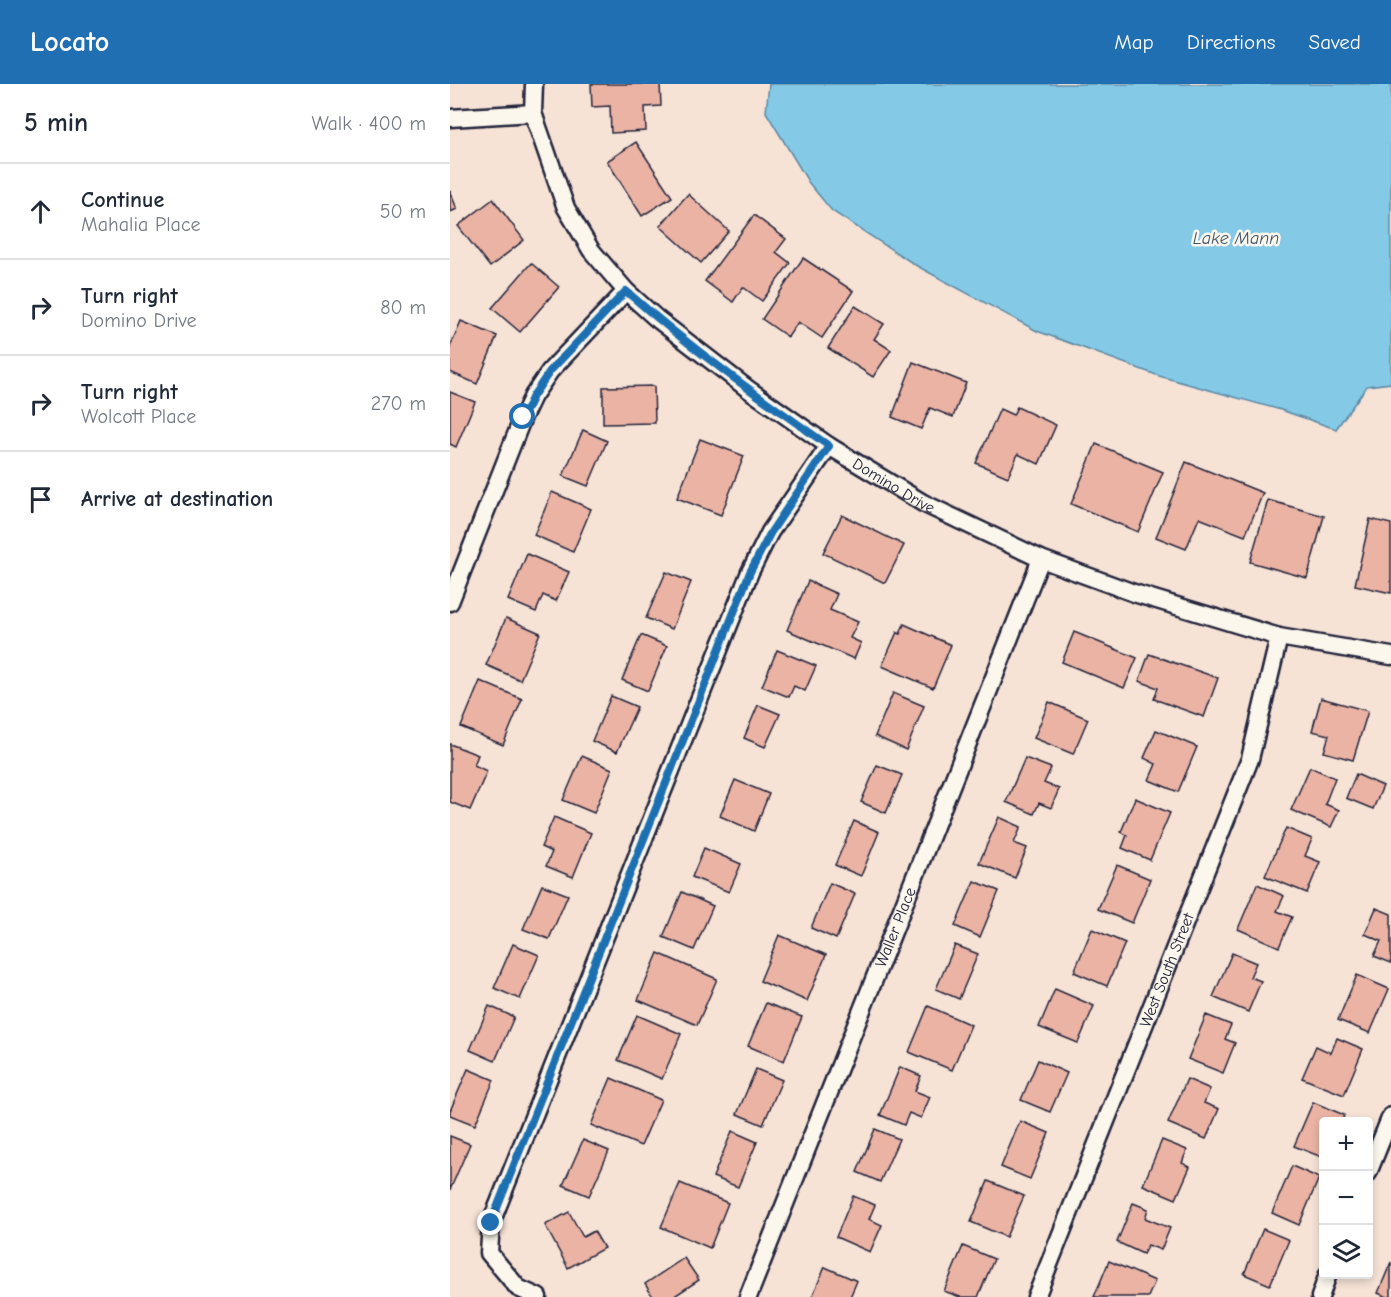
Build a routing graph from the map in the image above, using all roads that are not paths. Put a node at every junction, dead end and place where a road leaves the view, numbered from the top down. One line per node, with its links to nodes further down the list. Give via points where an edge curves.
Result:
1 (534, 84): 2 (street, Domino Drive)
2 (533, 113): 3 (street); 4 (street, Domino Drive, via 566,207 591,250)
3 (450, 118)
4 (626, 291): 5 (street, Domino Drive, via 748,389); 7 (street, via 550,371 533,396)
5 (829, 446): 6 (street, Domino Drive, via 923,502); 13 (street, via 771,532 750,572 491,1223 489,1253 518,1288)
6 (1041, 558): 8 (street, Domino Drive, via 1134,593); 14 (street, Waller Place)
7 (450, 602)
8 (1279, 637): 9 (street, Domino Drive); 15 (street, West South Street, via 1250,759)
9 (1391, 656)
10 (1391, 1116): 11 (street)
11 (1369, 1171)
12 (1327, 1279): 16 (street)
13 (538, 1297)
14 (748, 1297)
15 (1036, 1297)
16 (1320, 1297)

